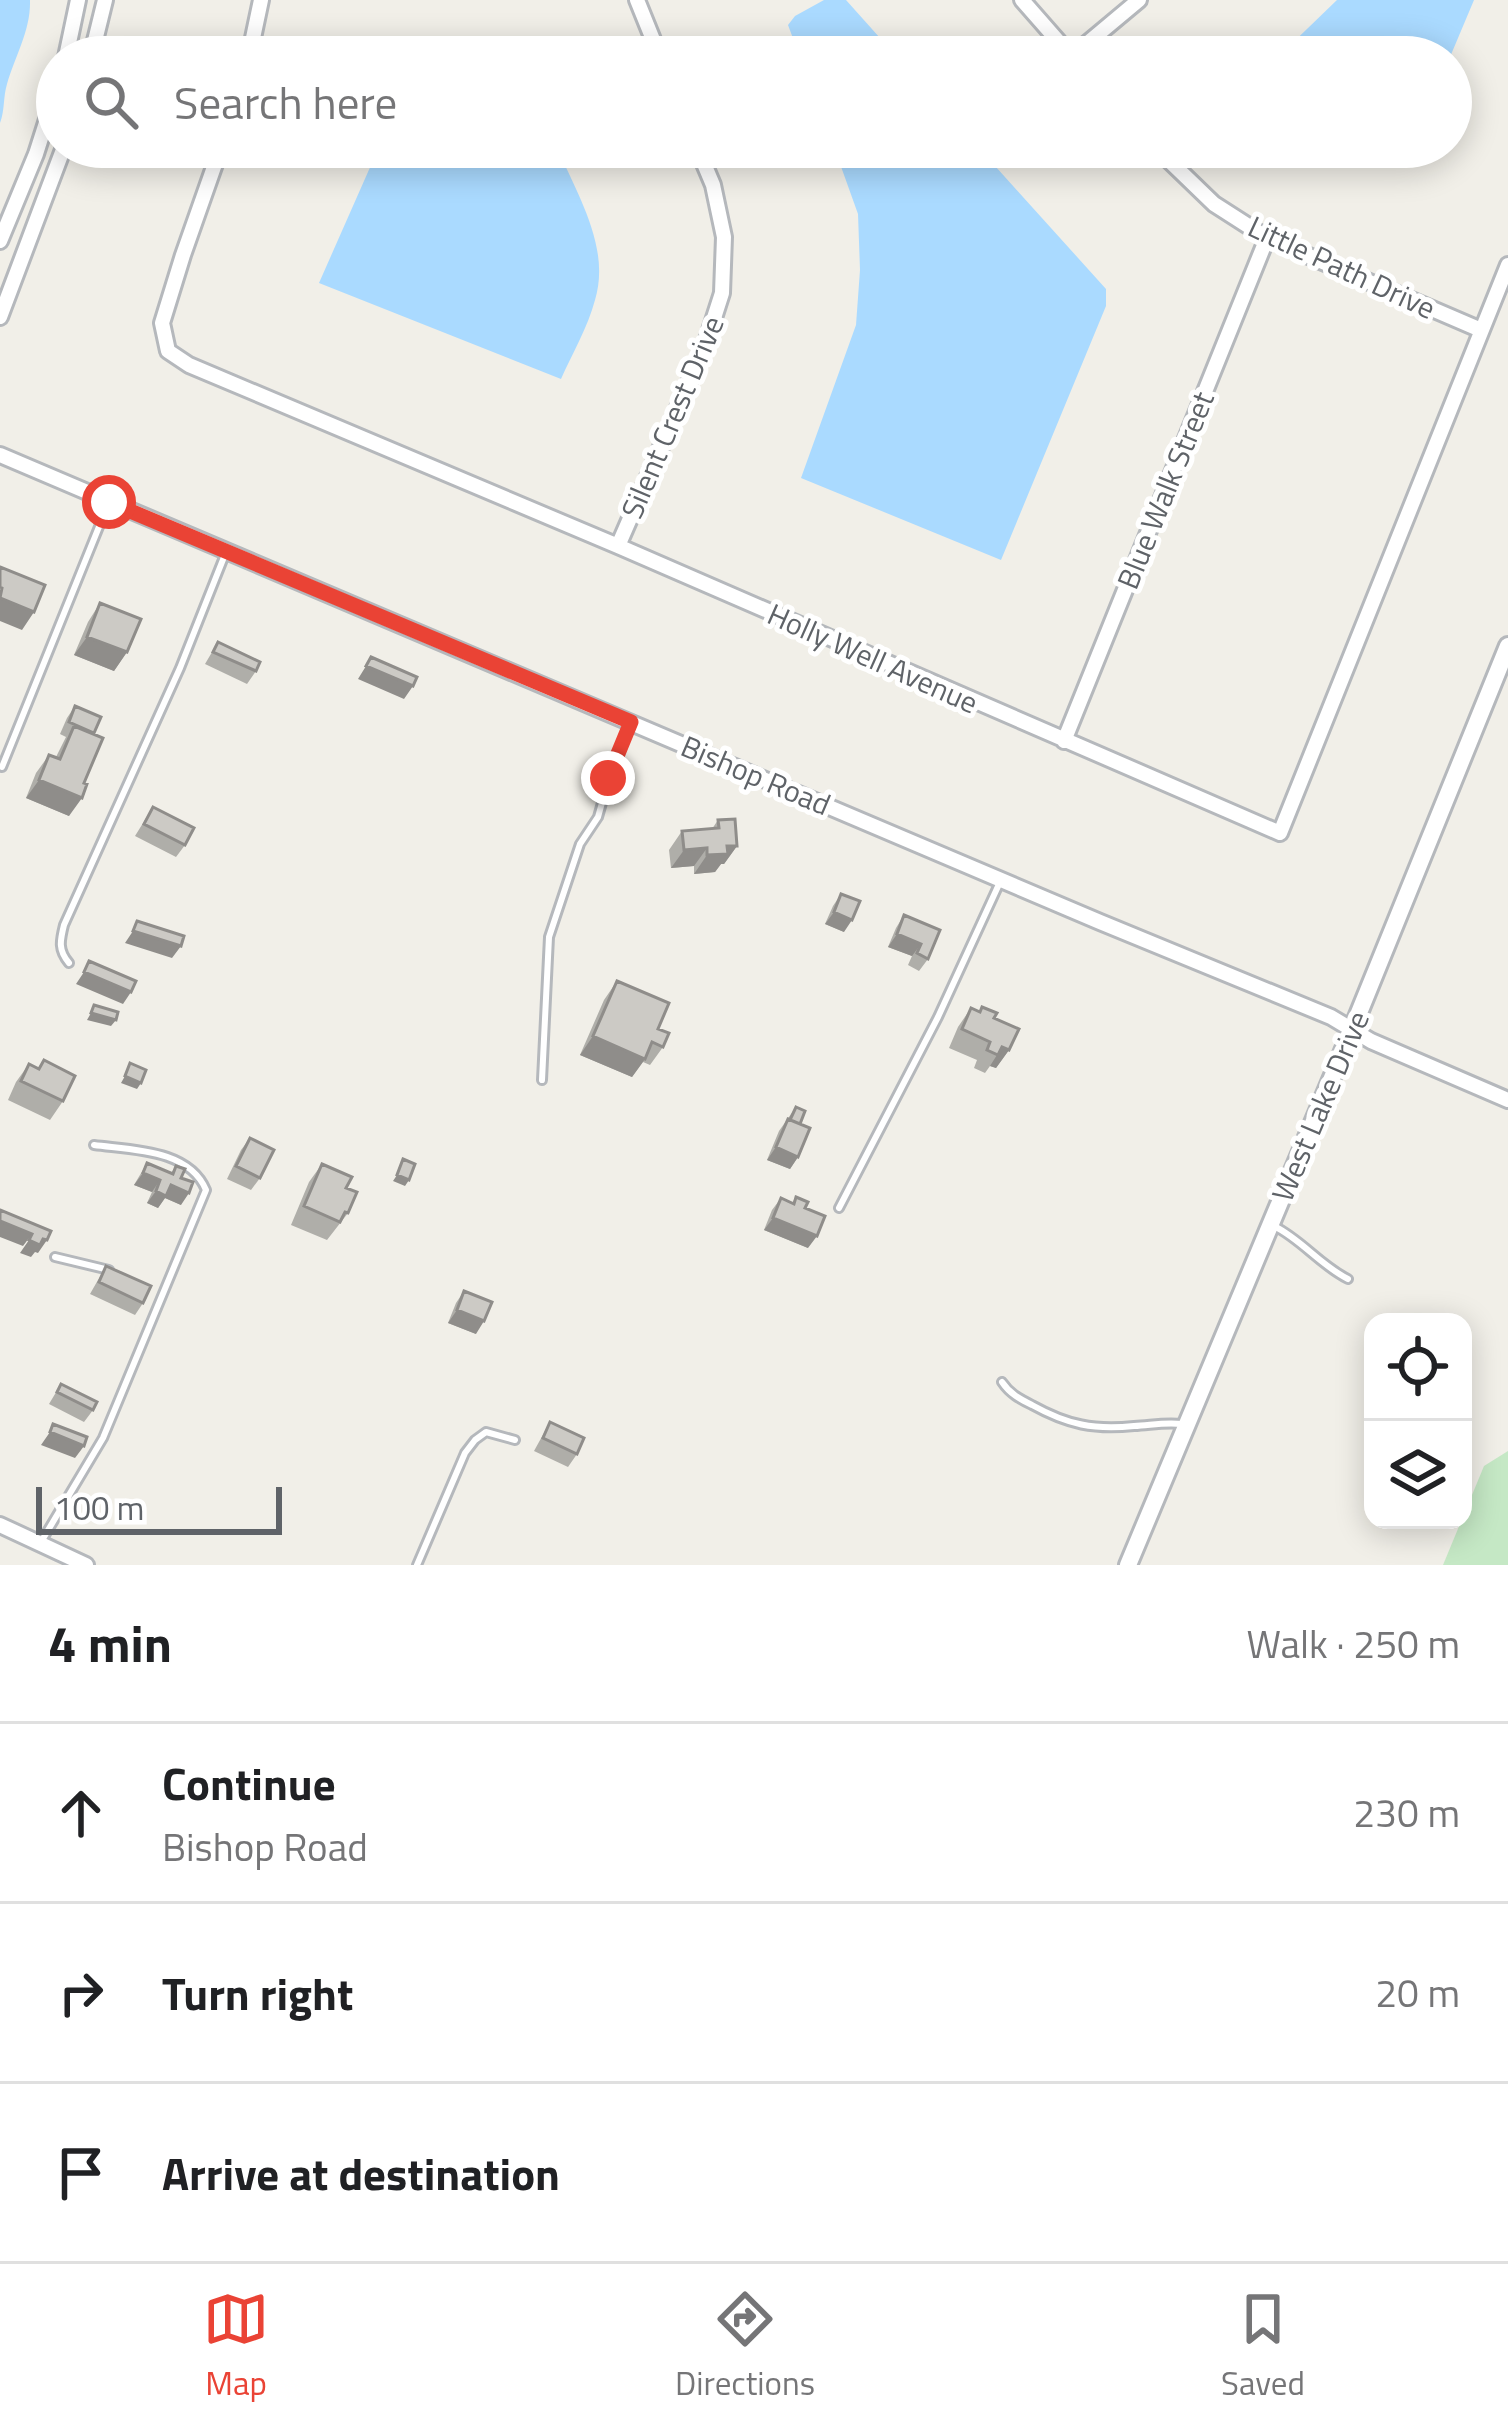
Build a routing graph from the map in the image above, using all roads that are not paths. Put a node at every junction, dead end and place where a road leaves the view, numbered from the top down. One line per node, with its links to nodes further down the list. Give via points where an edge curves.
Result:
1 (78, 0): 7 (street)
2 (105, 0): 8 (street)
3 (261, 0): 9 (street)
4 (637, 0): 10 (street)
5 (1022, 0): 11 (street)
6 (1138, 0): 12 (street)
7 (70, 36)
8 (96, 36)
9 (253, 36)
10 (652, 36)
11 (1054, 36)
12 (1096, 36)
13 (36, 154): 19 (street)
14 (56, 168): 21 (street)
15 (214, 168): 25 (street, Holly Well Avenue, via 162,322 168,351)
16 (705, 168): 25 (street, Silent Crest Drive, via 724,237 722,292)
17 (1177, 168): 18 (street, Little Path Drive)
18 (1267, 238): 22 (street, Little Path Drive); 29 (street, Blue Walk Street)
19 (0, 241)
20 (1508, 265): 22 (street)
21 (0, 317)
22 (1481, 330): 29 (street, Holly Well Avenue, via 1280,833)
23 (0, 455): 24 (street, Bishop Road)
24 (109, 502): 26 (street, Bishop Road); 30 (lane)
25 (618, 546): 29 (street, Holly Well Avenue)
26 (226, 552): 28 (street, Bishop Road); 32 (lane, via 64,925 59,942)
27 (1508, 646): 33 (street, West Lake Drive)
28 (631, 722): 31 (street, Bishop Road); 34 (lane, via 549,937)
29 (1064, 741)
30 (2, 767)
31 (1001, 879): 33 (street, Bishop Road); 37 (lane)
32 (70, 963)
33 (1352, 1030): 35 (street, Bishop Road); 38 (street, West Lake Drive)
34 (542, 1079)
35 (1508, 1100)
36 (94, 1144): 43 (lane, via 155,1154 201,1178 201,1206)
37 (839, 1208)
38 (1270, 1225): 41 (lane); 45 (street, West Lake Drive)
39 (55, 1257): 40 (lane)
40 (118, 1274)
41 (1348, 1280)
42 (147, 1288): 43 (lane)
43 (160, 1297): 48 (lane, via 103,1438)
44 (1002, 1382): 45 (lane, via 1058,1420 1082,1426)
45 (1186, 1425): 51 (street, West Lake Drive)
46 (514, 1440): 50 (lane, via 486,1432 465,1453)
47 (0, 1525): 48 (street)
48 (41, 1542): 49 (street)
49 (86, 1565)
50 (417, 1565)
51 (1128, 1565)

